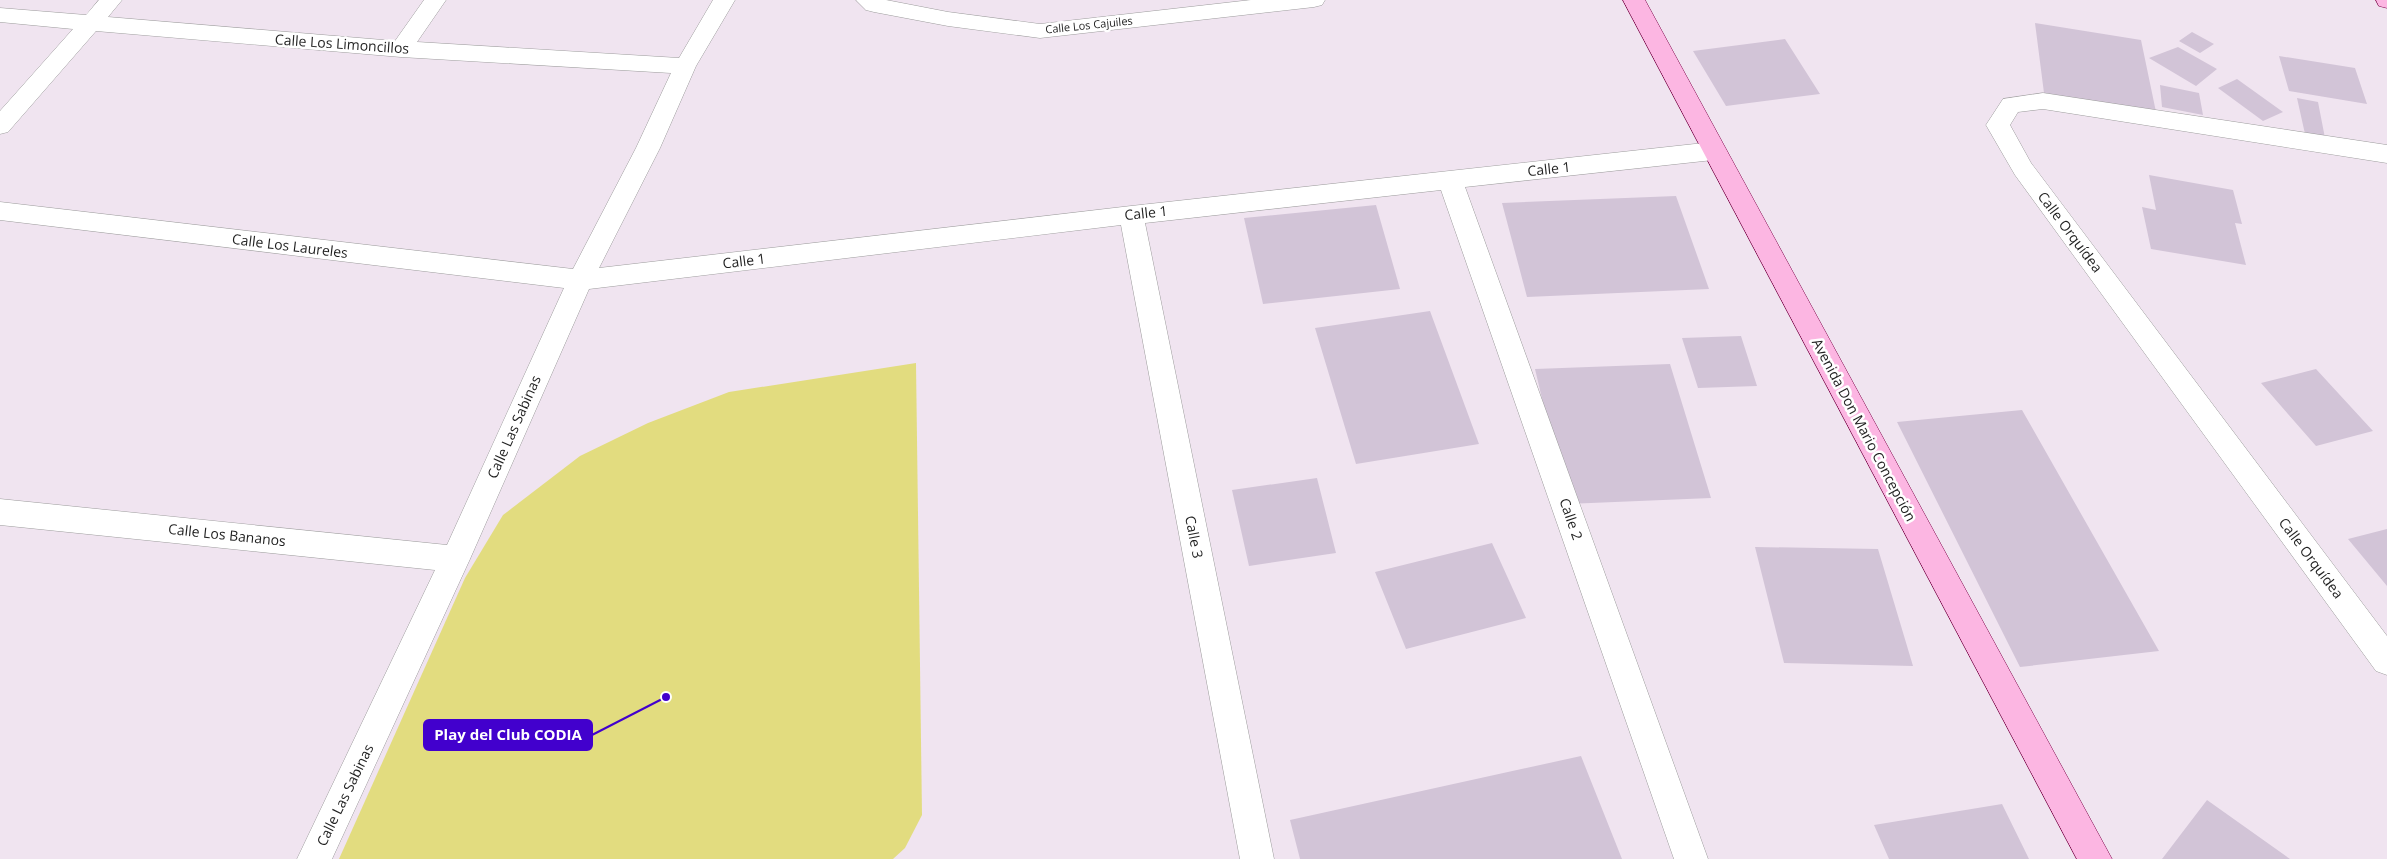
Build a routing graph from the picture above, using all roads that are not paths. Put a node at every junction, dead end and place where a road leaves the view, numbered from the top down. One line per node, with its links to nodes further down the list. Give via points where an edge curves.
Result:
1 (111, 0): 8 (street)
2 (435, 0): 9 (street)
3 (724, 0): 10 (street, Calle Las Sabinas)
4 (867, 0): 5 (street, Calle Los Cajuiles, via 874,5 948,20 1040,31)
5 (1314, 0)
6 (1634, 0): 12 (street, Avenida Don Mario Concepción)
7 (0, 15): 8 (street, Calle Los Limoncillos)
8 (88, 24): 9 (street, Calle Los Limoncillos); 11 (street)
9 (401, 49): 10 (street, Calle Los Limoncillos)
10 (685, 66): 17 (street, Calle Las Sabinas, via 648,148)
11 (0, 126)
12 (1713, 151): 14 (street, Calle 1); 24 (street, Avenida Don Mario Concepción)
13 (2387, 154): 20 (street, Calle Orquídea, via 2042,101 2011,105 1998,125 2023,169)
14 (1450, 180): 16 (street, Calle 1); 23 (street, Calle 2)
15 (0, 211): 17 (street, Calle Los Laureles)
16 (1131, 215): 17 (street, Calle 1); 22 (street, Calle 3)
17 (580, 280): 19 (street, Calle Las Sabinas)
18 (0, 512): 19 (street, Calle Los Bananos)
19 (455, 559): 21 (street, Calle Las Sabinas)
20 (2387, 661)
21 (314, 859)
22 (1257, 859)
23 (1691, 859)
24 (2095, 859)

